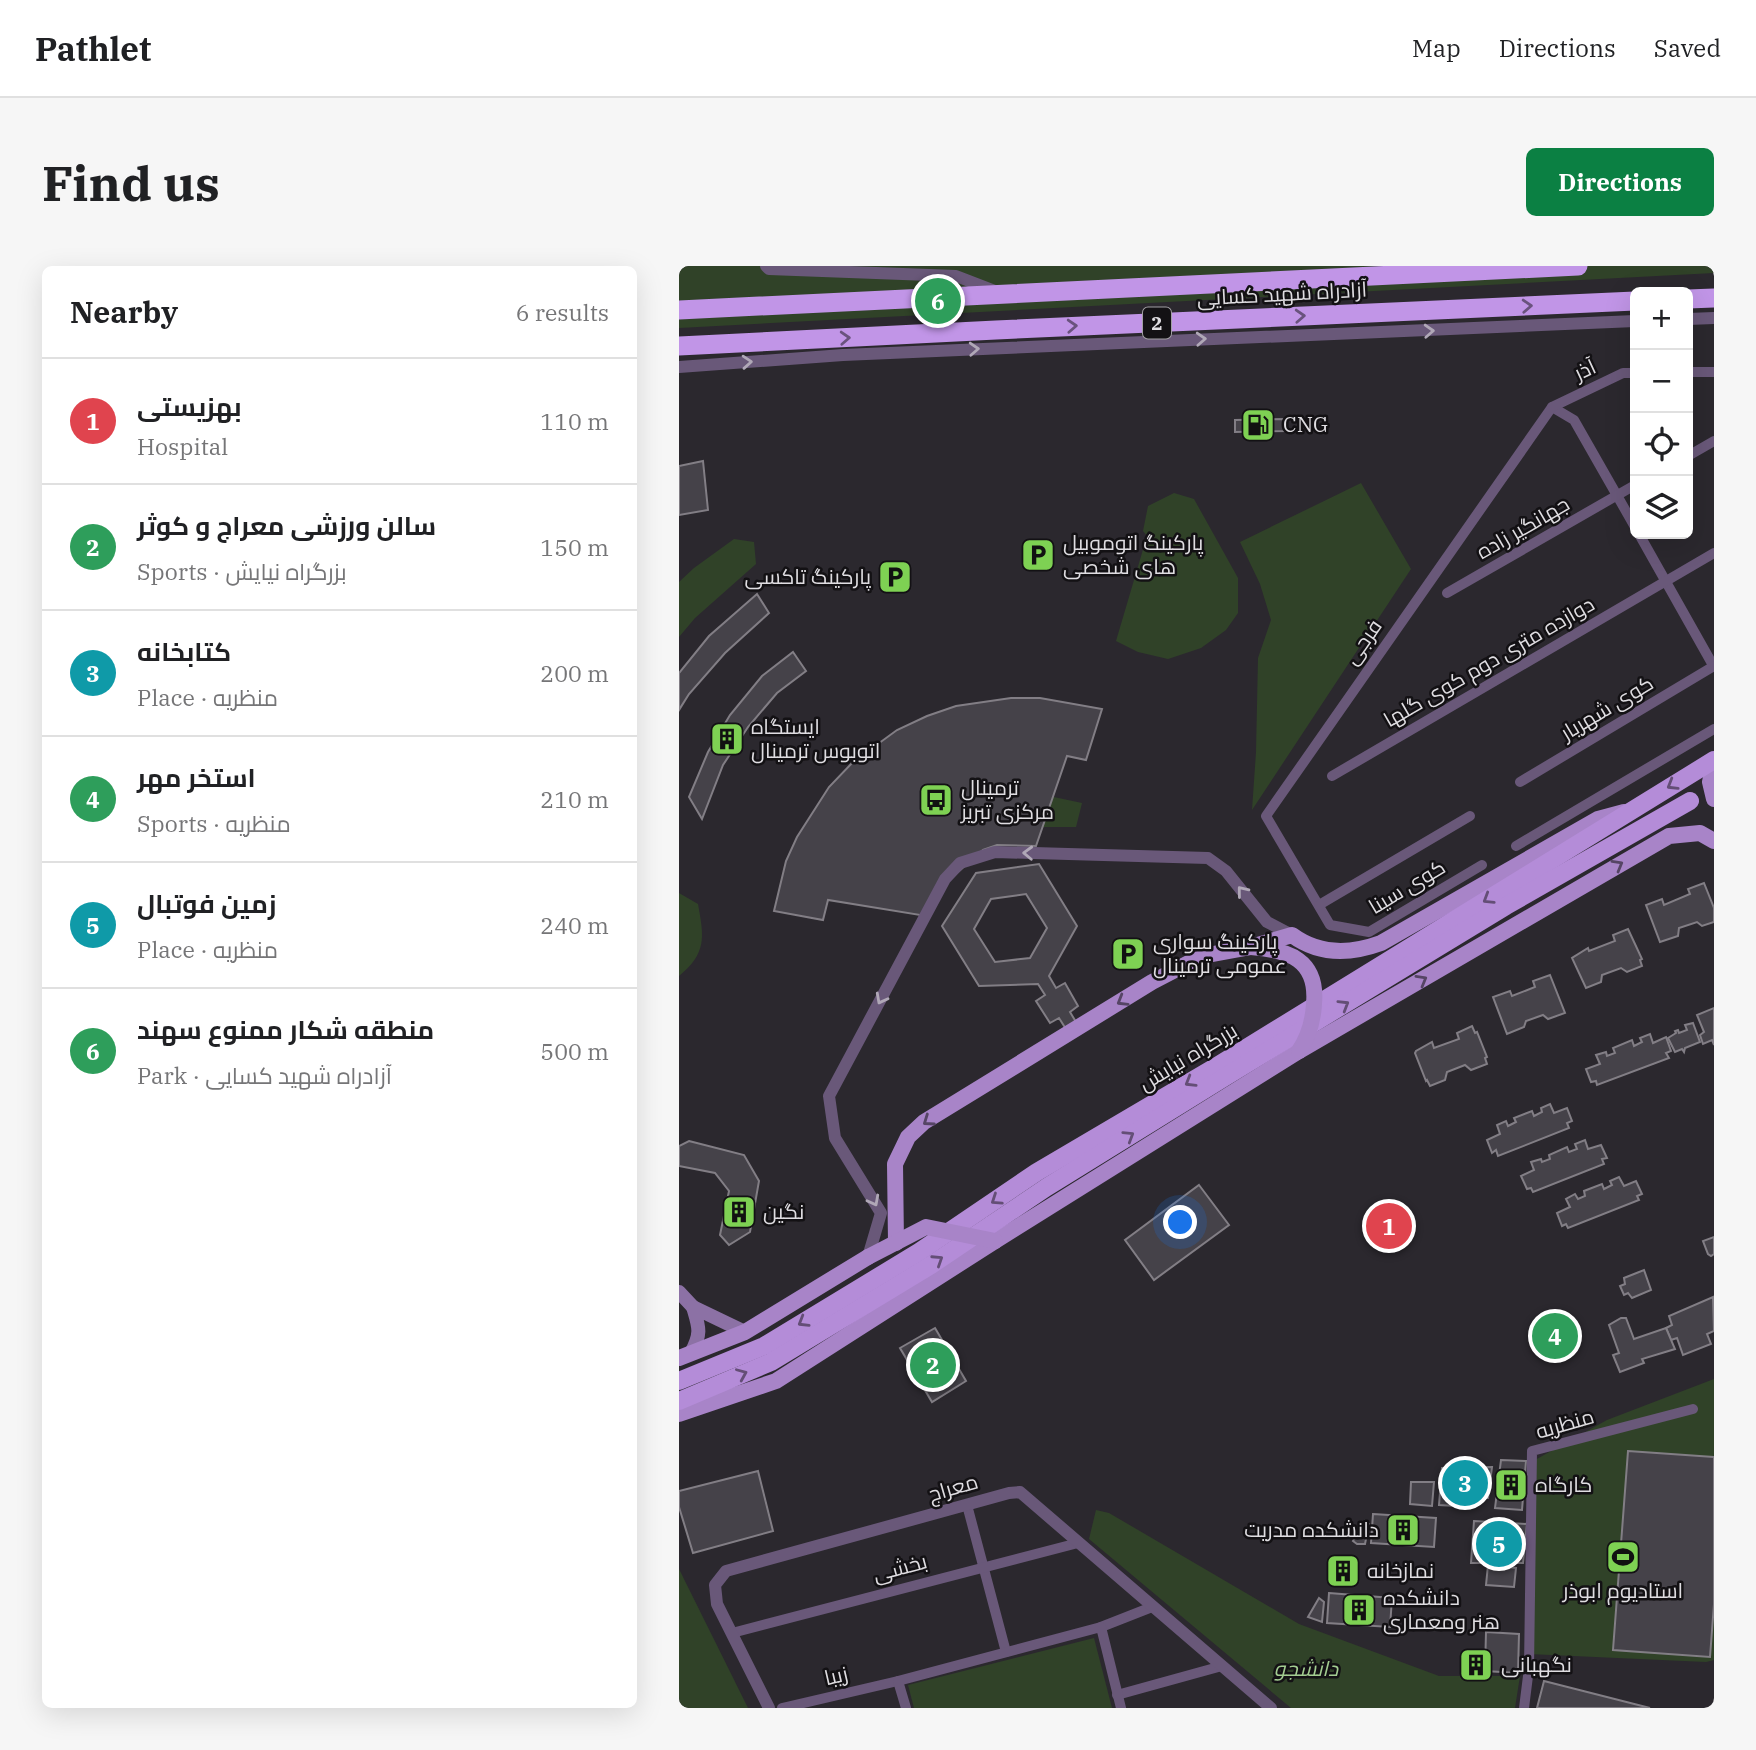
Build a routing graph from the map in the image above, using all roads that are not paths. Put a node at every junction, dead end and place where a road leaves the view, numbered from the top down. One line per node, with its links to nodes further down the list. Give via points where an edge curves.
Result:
1 (767, 266): 3 (street, via 956,276)
2 (1578, 266): 3 (highway, آزادراه شهید کسایی / 2)
3 (999, 293): 7 (highway, آزادراه شهید کسایی / 2)
4 (1714, 298): 5 (highway)
5 (1693, 299)
6 (1630, 302): 11 (highway, آزادراه شهید کسایی / 2, one-way to 6)
7 (679, 310)
8 (1714, 318): 9 (street)
9 (1693, 319)
10 (1630, 321): 12 (street, one-way to 10, via 843,355)
11 (679, 346)
12 (679, 367)
13 (1693, 372): 14 (street)
14 (1714, 372)
15 (1630, 373): 16 (street, آذر)
16 (1552, 407): 20 (street, via 1574,420); 38 (street, فرجی, via 1266,816)
17 (1714, 441): 18 (street)
18 (1693, 453)
19 (1630, 488): 20 (street, جهانگیر زاده)
20 (1617, 495): 21 (street); 25 (street, جهانگیر زاده)
21 (1630, 518)
22 (1642, 539): 24 (street)
23 (1714, 553): 24 (street, دوازده متری دوم کوی گلها)
24 (1665, 581): 26 (street); 29 (street, دوازده متری دوم کوی گلها)
25 (1447, 593)
26 (1714, 667): 30 (street, کوی شهریار)
27 (1714, 729): 36 (street)
28 (1714, 762): 31 (main road, via 1710,782); 33 (highway, بزرگراه نیایش, one-way to 33)
29 (1332, 776)
30 (1520, 782)
31 (1714, 799)
32 (1690, 801): 50 (highway, بزرگراه نیایش, one-way to 32, via 771,1362 1237,1070 1506,906)
33 (1629, 811): 39 (main road, via 1598,819 1361,951 1305,944); 49 (highway, بزرگراه نیایش, one-way to 49, via 1037,1172 919,1252 764,1346)
34 (1469, 816): 38 (street)
35 (1714, 841): 41 (main road, one-way to 35, via 1669,836 1691,832)
36 (1516, 846)
37 (1482, 865): 38 (street, کوی سینا, via 1369,932 1330,925)
38 (1319, 905)
39 (1292, 935): 40 (main road); 44 (street, one-way to 44, via 1267,922 1226,871 1208,858 995,852 960,863 945,879 829,1096 835,1138 881,1213)
40 (1251, 947): 41 (main road, bridge, via 1277,949 1299,960 1311,973 1314,1014); 43 (main road, one-way to 43, via 1202,956 1152,982 924,1122 897,1155)
41 (1299, 1051): 42 (main road)
42 (995, 1241): 43 (main road, bridge, via 926,1227); 52 (main road, via 776,1381)
43 (896, 1243): 44 (main road, bridge)
44 (868, 1257): 47 (main road)
45 (679, 1292): 46 (main road)
46 (694, 1307): 47 (main road); 48 (main road, via 698,1341)
47 (745, 1332): 48 (main road)
48 (685, 1355)
49 (679, 1381)
50 (679, 1401)
51 (1693, 1409): 68 (street, منظریه, via 1532,1451 1529,1668)
52 (679, 1414)
53 (967, 1505): 54 (street, معراج, via 1020,1492); 55 (street); 58 (street, معراج, via 726,1571 715,1585 717,1604)
54 (1078, 1543): 55 (street, بخشی); 56 (street, معراج)
55 (983, 1566): 58 (street, بخشی); 59 (street)
56 (1152, 1607): 57 (street, زیبا); 60 (street, معراج)
57 (1101, 1627): 59 (street, زیبا); 62 (street)
58 (732, 1633): 63 (street, معراج)
59 (1006, 1652): 61 (street, زیبا)
60 (1222, 1666): 62 (street); 67 (street, معراج)
61 (898, 1681): 64 (street, زیبا); 65 (street)
62 (1117, 1695): 66 (street)
63 (769, 1708)
64 (782, 1708)
65 (906, 1708)
66 (1121, 1708)
67 (1271, 1708)
68 (1524, 1708)

